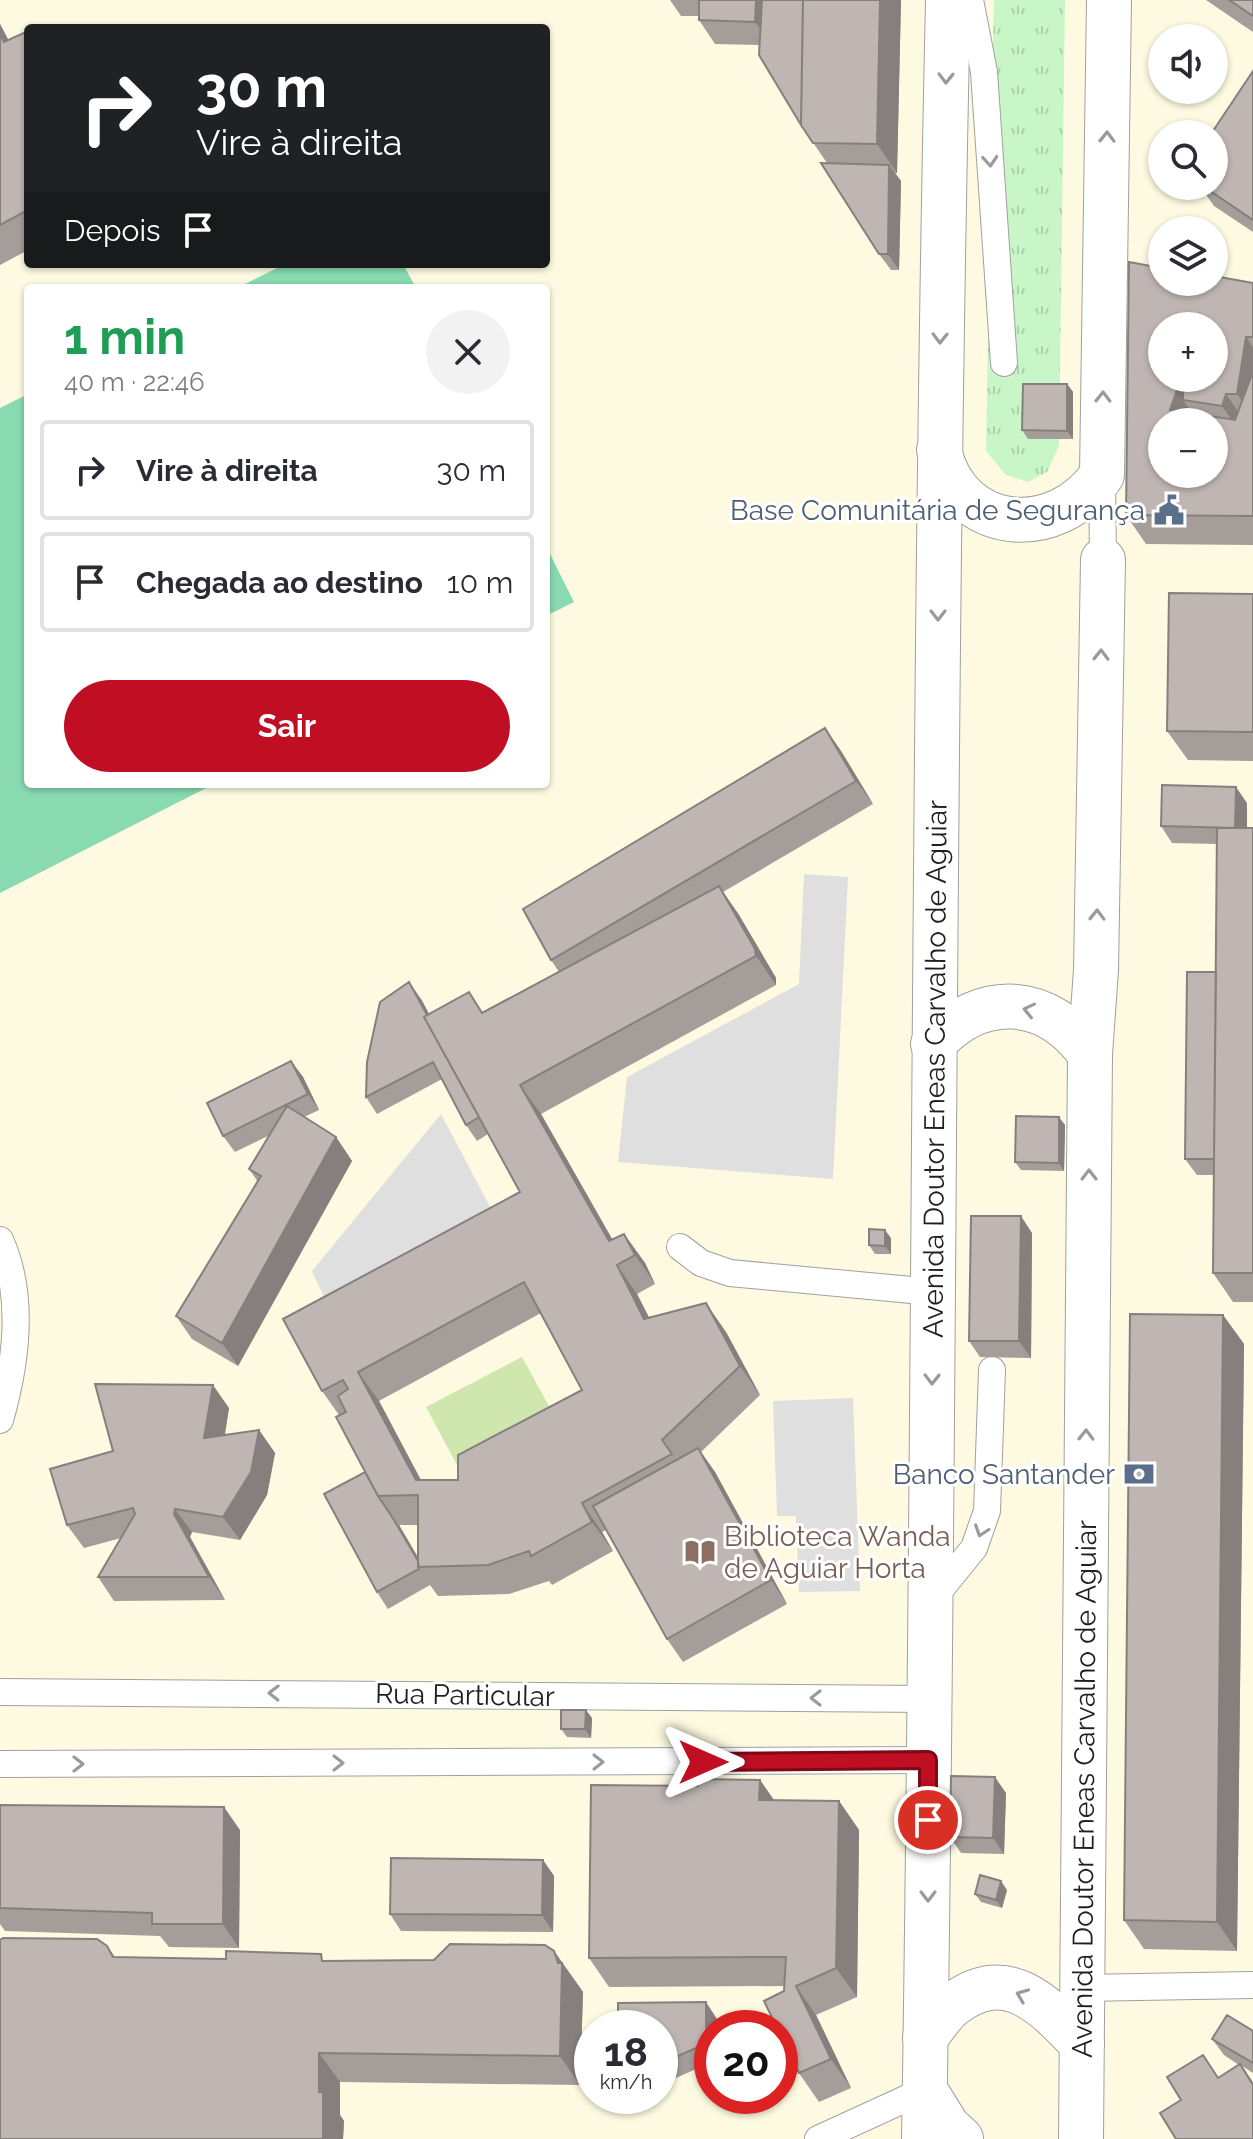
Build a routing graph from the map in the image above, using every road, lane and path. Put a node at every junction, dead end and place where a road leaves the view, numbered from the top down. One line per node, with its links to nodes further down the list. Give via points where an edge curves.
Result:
1 (948, 0): 5 (street, Avenida Doutor Eneas Carvalho de Aguiar, one-way to 5)
2 (970, 0): 4 (lane, one-way to 4, via 984,72)
3 (1109, 0): 6 (street, Avenida Doutor Eneas Carvalho de Aguiar, one-way to 3)
4 (1004, 363)
5 (938, 444): 6 (street, via 941,461 959,490 1001,518 1051,517 1081,501); 8 (street, Avenida Doutor Eneas Carvalho de Aguiar, one-way to 8)
6 (1102, 475): 7 (lane, Avenida Doutor Eneas Carvalho de Aguiar)
7 (1103, 560): 9 (street, Avenida Doutor Eneas Carvalho de Aguiar, one-way to 7)
8 (933, 1044): 9 (street, one-way to 8, via 1068,1027 1023,1007 973,1013); 12 (street, Avenida Doutor Eneas Carvalho de Aguiar)
9 (1090, 1054): 22 (street, Avenida Doutor Eneas Carvalho de Aguiar, one-way to 9)
10 (0, 1240): 14 (lane, via 15,1284)
11 (680, 1247): 12 (lane, via 701,1263 730,1273)
12 (933, 1292): 16 (street, Avenida Doutor Eneas Carvalho de Aguiar, one-way to 16)
13 (992, 1370): 16 (lane, one-way to 16, via 987,1511 974,1548)
14 (6, 1381): 15 (lane)
15 (0, 1420)
16 (930, 1602): 18 (street, Avenida Doutor Eneas Carvalho de Aguiar)
17 (0, 1692): 18 (lane, Rua Particular, one-way to 17)
18 (929, 1699): 19 (street, Avenida Doutor Eneas Carvalho de Aguiar)
19 (928, 1760): 20 (lane, one-way to 19); 23 (street, Avenida Doutor Eneas Carvalho de Aguiar, one-way to 23)
20 (0, 1764)
21 (1253, 1985): 22 (lane)
22 (1081, 1988): 24 (street, Avenida Doutor Eneas Carvalho de Aguiar)
23 (925, 2038): 24 (street, one-way to 23, via 1034,1999 988,1986 953,2005); 25 (street, Avenida Doutor Eneas Carvalho de Aguiar)
24 (1082, 2044): 26 (street, Avenida Doutor Eneas Carvalho de Aguiar)
25 (925, 2090): 27 (lane); 28 (street, Avenida Doutor Eneas Carvalho de Aguiar); 29 (street)
26 (1081, 2120): 30 (street)
27 (818, 2139)
28 (924, 2139)
29 (961, 2139)
30 (1046, 2139)

